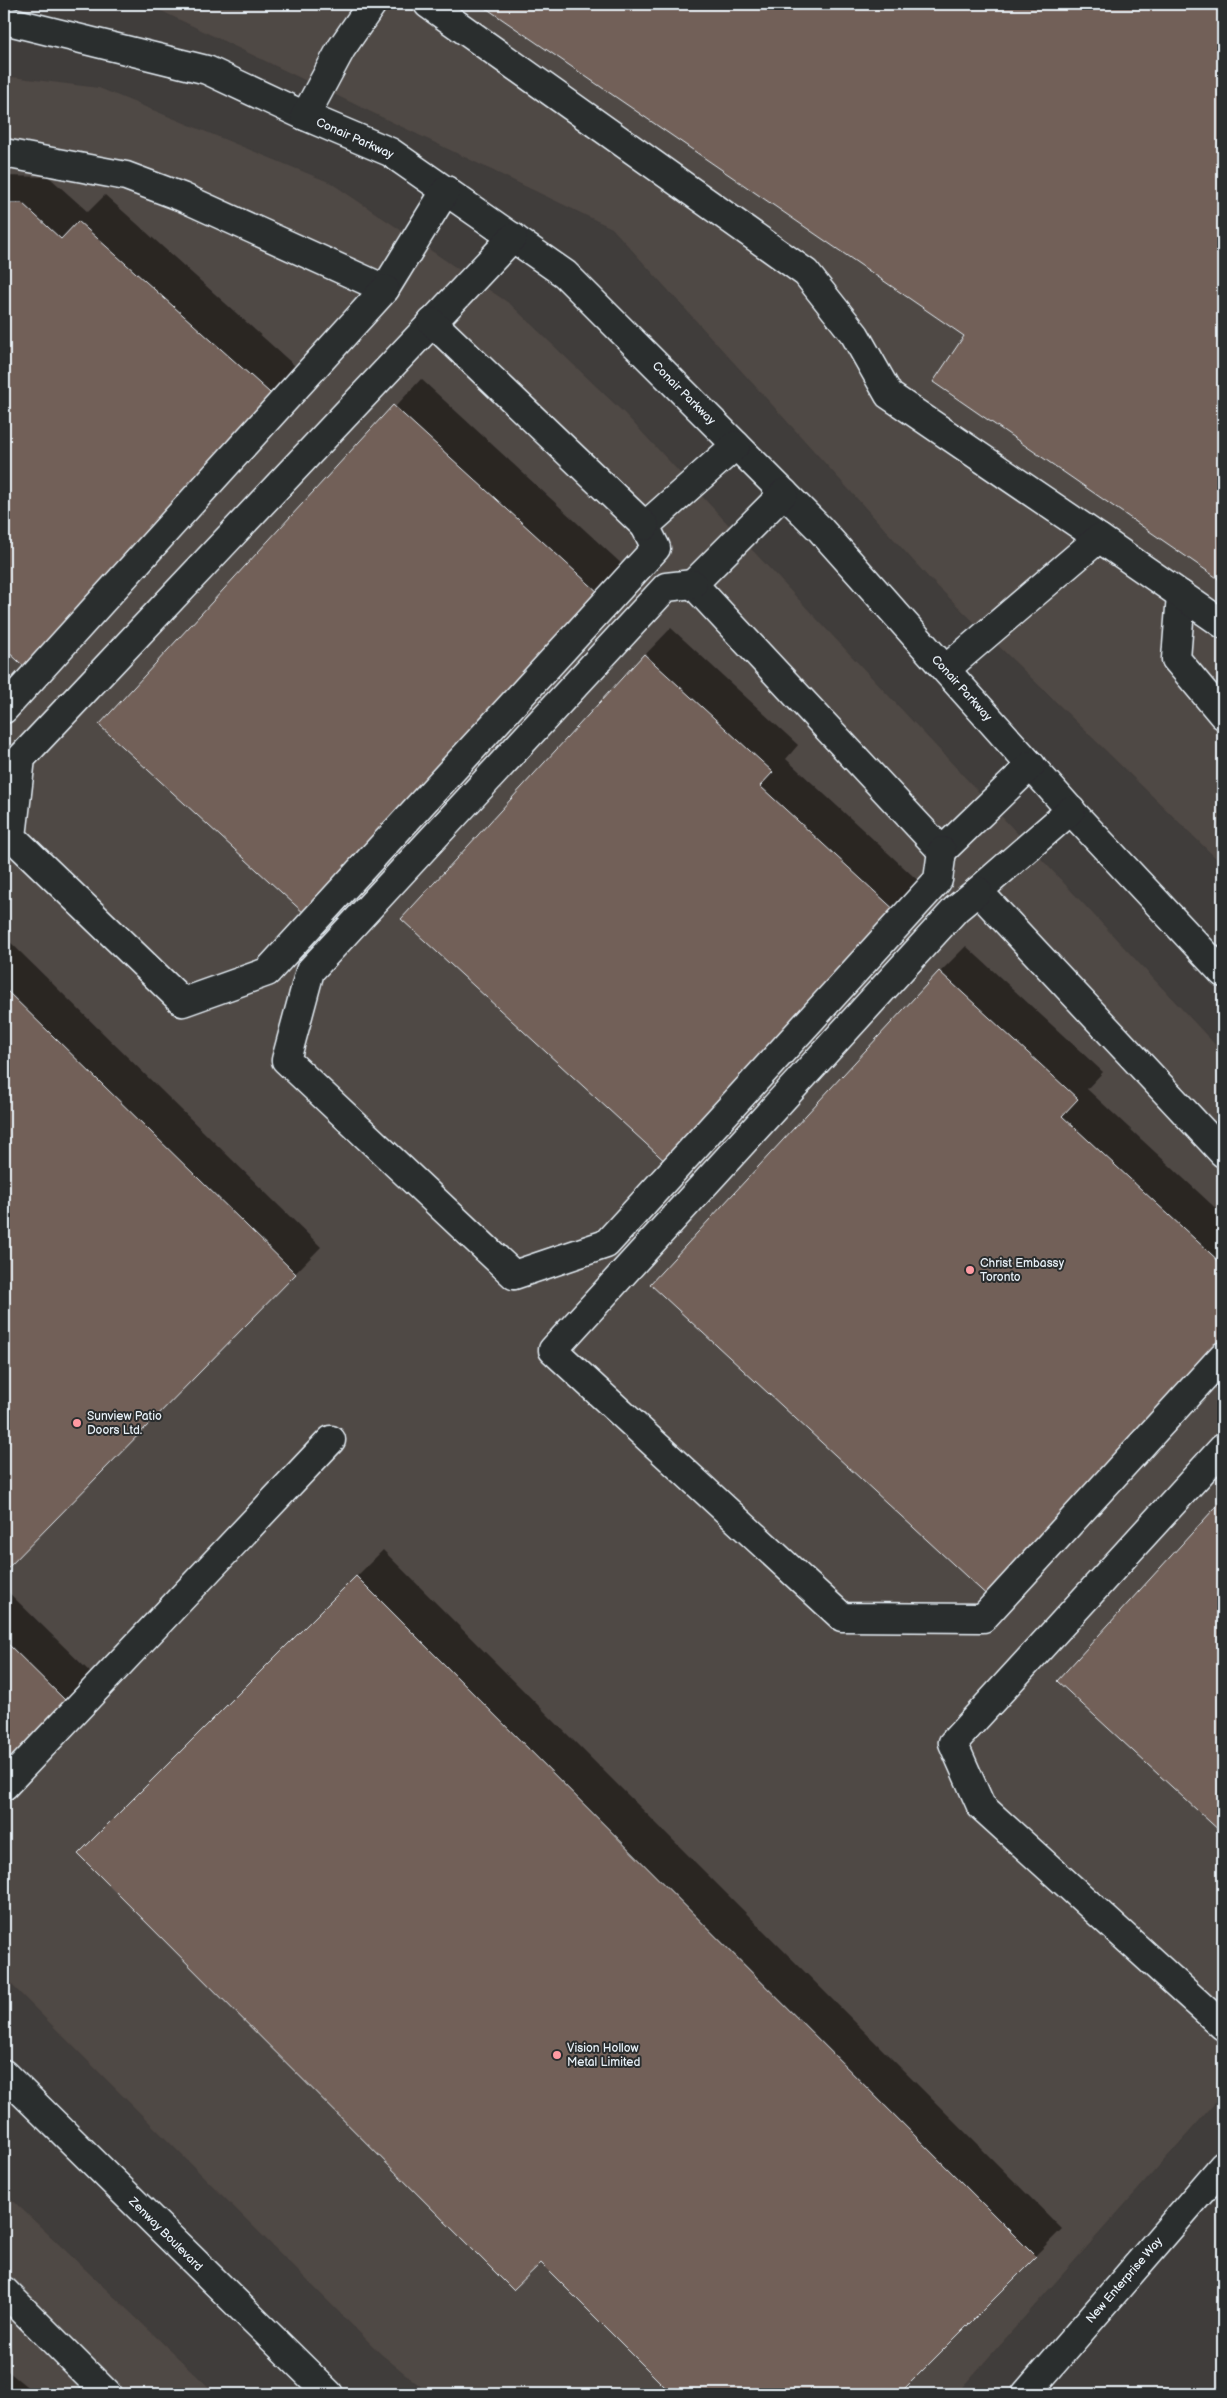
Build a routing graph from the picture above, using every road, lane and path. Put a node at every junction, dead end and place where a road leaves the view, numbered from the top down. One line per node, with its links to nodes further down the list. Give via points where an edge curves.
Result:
1 (372, 4): 4 (street, via 341,49)
2 (428, 4): 13 (street, via 806,273 855,335 889,395)
3 (4, 20): 4 (street, Conair Parkway, via 208,70)
4 (305, 116): 6 (street, Conair Parkway, via 390,152)
5 (4, 154): 8 (street, via 126,176 182,196)
6 (446, 190): 7 (street, Conair Parkway); 8 (street)
7 (513, 238): 9 (street); 10 (street, Conair Parkway, via 565,274)
8 (385, 290): 18 (street)
9 (432, 322): 12 (street); 12 (street, via 21,758 12,837 182,1002 267,972 656,548)
10 (736, 445): 11 (street, Conair Parkway); 12 (street)
11 (784, 493): 14 (street); 17 (street, Conair Parkway)
12 (645, 526)
13 (1100, 538): 15 (street); 17 (street)
14 (693, 584): 22 (street); 22 (street, via 666,588 310,971 286,1060 514,1275 606,1244 938,880)
15 (1181, 595): 16 (street); 19 (street, via 1176,659)
16 (1223, 624)
17 (946, 669): 20 (street, Conair Parkway)
18 (4, 709)
19 (1223, 715)
20 (1031, 765): 21 (street, Conair Parkway); 22 (street)
21 (1071, 810): 23 (street); 24 (street, Conair Parkway)
22 (942, 851)
23 (978, 891): 25 (street); 26 (street, via 956,909 553,1350 842,1616 983,1618)
24 (1223, 973)
25 (1223, 1153)
26 (1223, 1356)
27 (331, 1440): 29 (street)
28 (1223, 1448): 30 (street, via 953,1743 981,1806)
29 (4, 1786)
30 (1223, 2026)
31 (4, 2074): 35 (street, Zenway Boulevard)
32 (1223, 2166): 36 (street, New Enterprise Way)
33 (4, 2291): 34 (street)
34 (107, 2394)
35 (329, 2394)
36 (1026, 2394)

